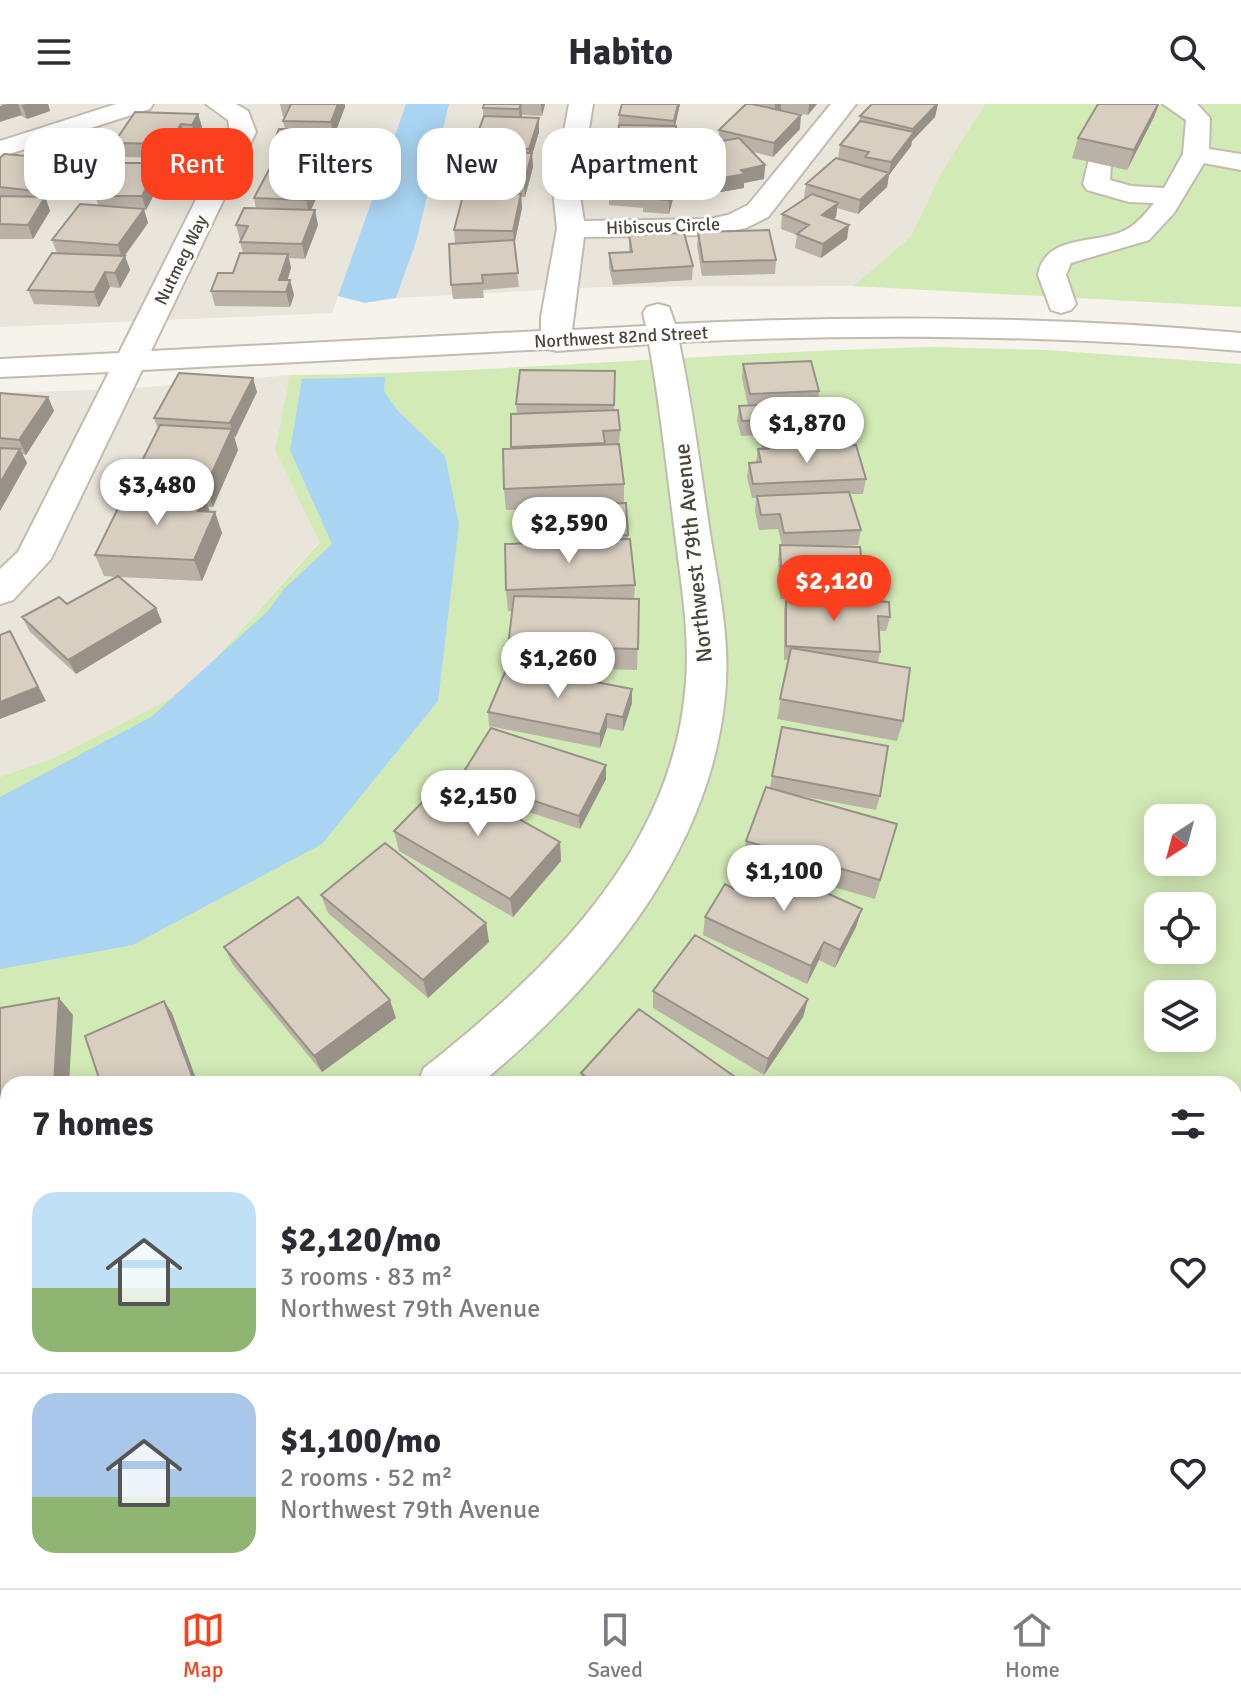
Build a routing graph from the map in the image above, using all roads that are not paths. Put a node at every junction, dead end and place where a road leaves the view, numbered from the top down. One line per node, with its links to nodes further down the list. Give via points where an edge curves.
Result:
1 (141, 104): 6 (street)
2 (218, 104): 18 (street, Nutmeg Way, via 239,116 243,132)
3 (581, 104): 11 (street, via 566,190)
4 (844, 104): 11 (street, Hibiscus Circle, via 758,211 736,222)
5 (1175, 104): 7 (street, via 1198,118)
6 (0, 149)
7 (1196, 154): 8 (street); 10 (street)
8 (1241, 162)
9 (1098, 165): 10 (street, via 1096,184 1129,194)
10 (1172, 196): 12 (street, via 1165,210 1136,236 1063,253 1053,262 1051,273)
11 (571, 229): 15 (street)
12 (1061, 304): 13 (street, Northwest 82nd Street); 14 (street, Northwest 82nd Street, via 907,299)
13 (1241, 316)
14 (660, 325): 15 (street, Northwest 82nd Street); 16 (street, Northwest 82nd Street, via 1057,327); 21 (street, Northwest 79th Avenue, via 706,635 706,684 691,765 662,844 628,898 558,982)
15 (557, 330): 18 (street, Northwest 82nd Street)
16 (1241, 342)
17 (0, 343): 18 (street, Northwest 82nd Street)
18 (136, 350): 19 (street, Northwest 82nd Street); 20 (street, Nutmeg Way, via 33,559)
19 (0, 368)
20 (0, 591)
21 (452, 1076)

